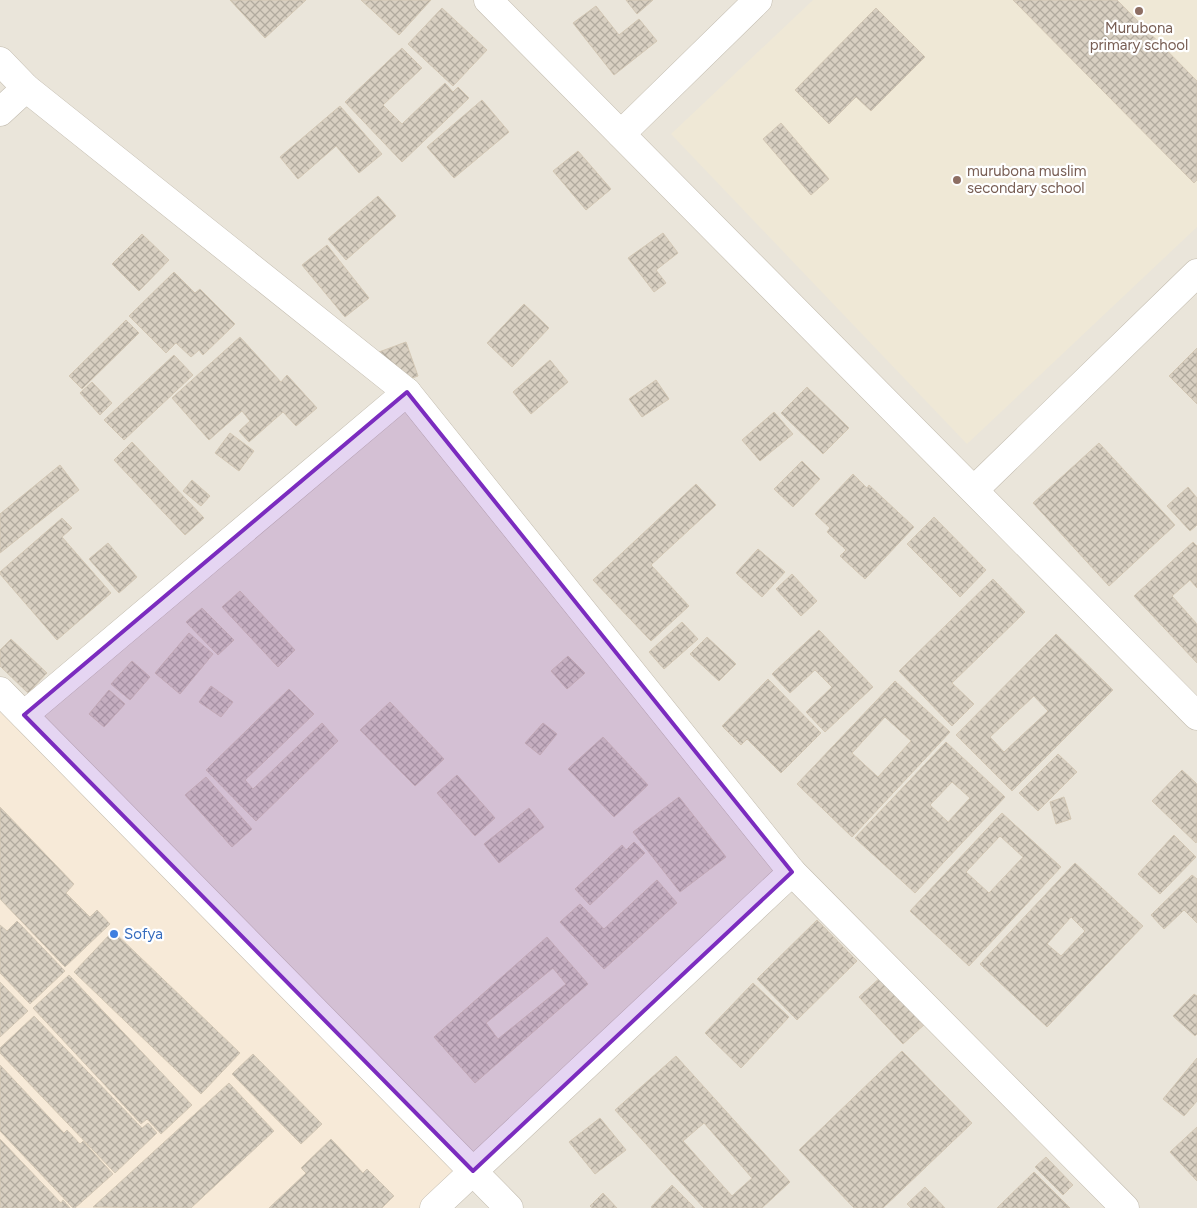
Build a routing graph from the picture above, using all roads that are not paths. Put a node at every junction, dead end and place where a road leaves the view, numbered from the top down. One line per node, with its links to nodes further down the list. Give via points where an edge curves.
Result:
1 (488, 0): 6 (street)
2 (758, 0): 6 (street)
3 (0, 61): 4 (street)
4 (26, 88): 5 (street); 8 (street)
5 (0, 112)
6 (621, 134): 9 (street)
7 (1197, 273): 9 (street)
8 (407, 392): 11 (street); 13 (street)
9 (974, 490): 12 (street)
10 (0, 691): 11 (street)
11 (24, 715): 14 (street)
12 (1197, 716)
13 (792, 872): 14 (street); 17 (street)
14 (473, 1171): 15 (street); 16 (street)
15 (434, 1208)
16 (509, 1208)
17 (1125, 1208)

